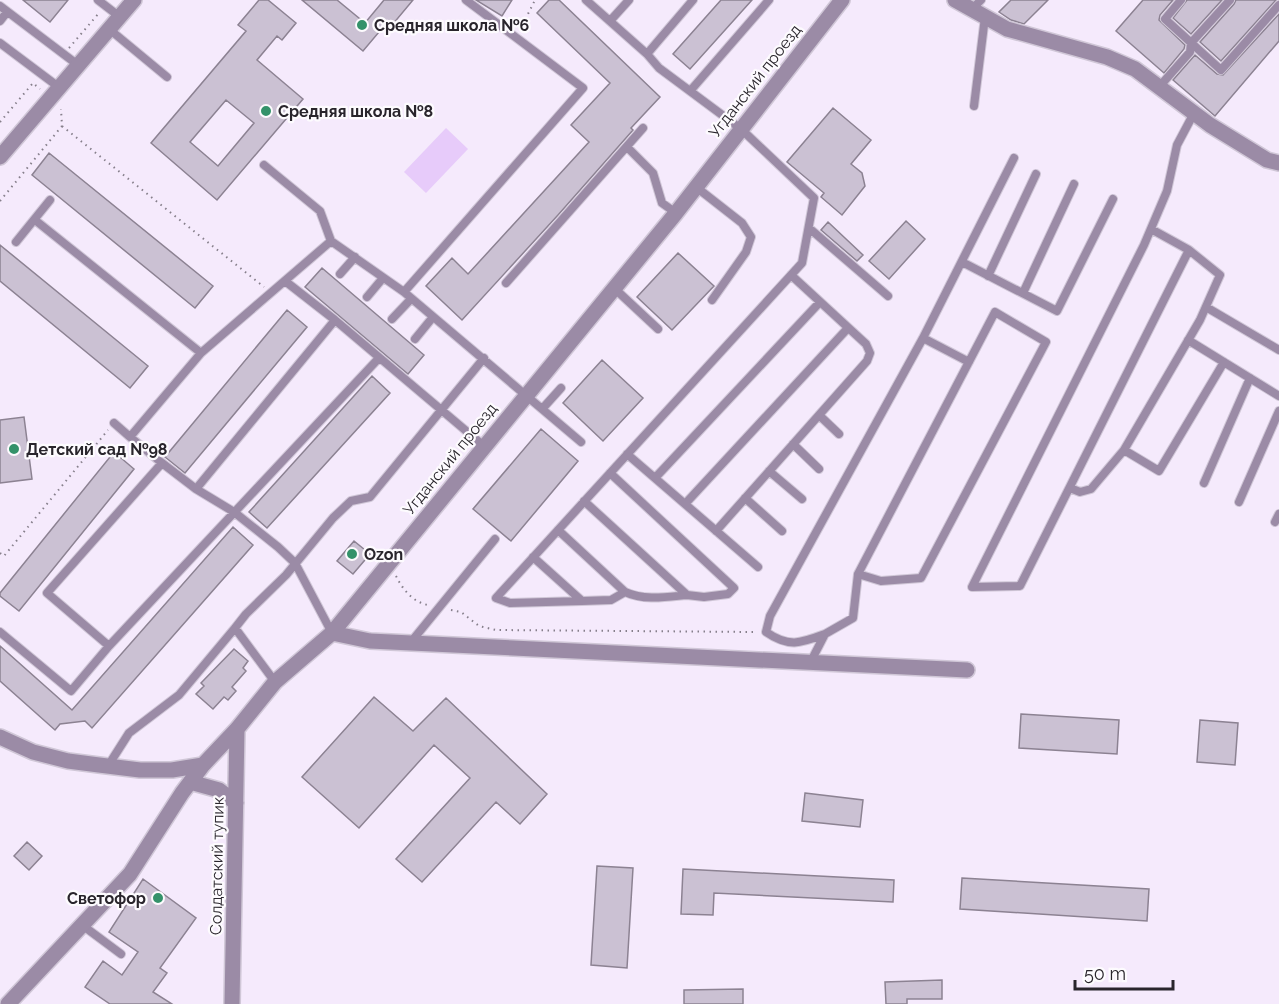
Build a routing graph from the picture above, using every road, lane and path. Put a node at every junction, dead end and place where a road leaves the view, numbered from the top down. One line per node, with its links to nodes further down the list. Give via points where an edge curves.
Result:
1 (134, 0): 20 (street)
2 (466, 0): 21 (lane)
3 (535, 0): 21 (path)
4 (585, 0): 19 (lane)
5 (629, 0): 19 (lane)
6 (693, 0): 25 (lane)
7 (769, 0): 31 (lane)
8 (842, 0): 38 (street, Угданский проезд)
9 (955, 0): 13 (street)
10 (1181, 0): 23 (lane, via 1165,19)
11 (1230, 0): 23 (lane)
12 (102, 3): 20 (lane); 24 (path)
13 (976, 5): 17 (street)
14 (1279, 5): 23 (lane, via 1221,70)
15 (0, 6): 16 (lane)
16 (7, 12): 18 (lane); 24 (lane)
17 (986, 17): 30 (street, via 1007,29 1107,57 1135,69); 33 (lane)
18 (0, 21)
19 (610, 21): 25 (lane)
20 (115, 23): 26 (street); 28 (lane)
21 (516, 38): 66 (lane, via 583,88)
22 (0, 43): 27 (lane)
23 (1191, 43): 30 (lane, via 1190,52)
24 (63, 54): 26 (lane)
25 (647, 54): 31 (lane, via 659,68)
26 (78, 65): 32 (street)
27 (44, 76): 29 (path); 32 (lane)
28 (167, 77)
29 (36, 86): 32 (path); 35 (path, via 33,83)
30 (1159, 87): 34 (street)
31 (691, 90): 38 (lane)
32 (55, 93): 36 (path); 40 (street)
33 (974, 106)
34 (1194, 113): 42 (street, via 1253,152); 53 (lane, via 1177,145 1167,191)
35 (0, 122)
36 (62, 126): 48 (path); 67 (path)
37 (644, 128): 39 (lane)
38 (741, 129): 46 (street, Угданский проезд); 52 (lane, via 814,198)
39 (627, 147): 50 (lane, via 653,173 662,203); 64 (lane)
40 (0, 158)
41 (1014, 158): 58 (lane)
42 (1279, 163)
43 (264, 165): 54 (lane, via 320,211)
44 (1036, 174): 61 (lane)
45 (1074, 184): 68 (lane)
46 (696, 187): 50 (street, Угданский проезд); 72 (lane, via 742,223 751,237 746,252)
47 (1113, 199): 68 (lane, via 1057,311)
48 (0, 201)
49 (50, 201): 51 (lane)
50 (676, 213): 65 (street, Угданский проезд)
51 (35, 220): 55 (lane); 84 (lane)
52 (809, 228): 60 (lane, via 802,263); 69 (lane)
53 (1151, 229): 56 (lane); 111 (lane, via 972,587 1020,586)
54 (331, 241): 57 (lane); 63 (lane)
55 (16, 242)
56 (1189, 250): 74 (lane, via 1220,275); 111 (lane)
57 (355, 258): 59 (lane); 62 (lane)
58 (962, 262): 61 (lane); 80 (lane)
59 (340, 274)
60 (791, 275): 73 (lane); 104 (lane)
61 (988, 276): 68 (lane)
62 (383, 278): 66 (lane); 70 (lane)
63 (285, 281): 67 (lane); 77 (lane)
64 (506, 283)
65 (614, 288): 79 (lane); 91 (street, Угданский проезд)
66 (404, 292): 71 (lane)
67 (273, 293): 84 (lane)
68 (1023, 293)
69 (888, 296)
70 (367, 297)
71 (411, 299): 75 (lane); 76 (lane)
72 (712, 300)
73 (820, 302): 78 (lane); 109 (lane)
74 (1206, 307): 82 (lane); 83 (lane)
75 (433, 316): 81 (lane); 86 (lane)
76 (392, 319)
77 (335, 320): 85 (lane); 112 (lane)
78 (848, 328): 96 (lane, via 870,353); 117 (lane)
79 (658, 329)
80 (923, 338): 87 (lane); 137 (lane, via 770,616)
81 (415, 339)
82 (1188, 340): 88 (lane); 103 (lane)
83 (1279, 350)
84 (201, 353): 99 (lane)
85 (379, 358): 94 (lane); 118 (lane)
86 (484, 358): 91 (lane); 94 (lane)
87 (969, 362): 130 (lane); 130 (lane, via 995,312 1046,342 921,578 881,581)
88 (1224, 362): 89 (lane); 103 (lane, via 1159,471)
89 (1250, 378): 92 (lane); 110 (lane)
90 (561, 388): 93 (lane)
91 (526, 394): 93 (lane); 102 (street, Угданский проезд)
92 (1279, 396)
93 (543, 408): 100 (lane)
94 (441, 410): 102 (lane); 128 (lane, via 370,497 351,501)
95 (1279, 411): 116 (lane)
96 (819, 415): 98 (lane); 101 (lane)
97 (114, 423): 99 (lane); 125 (path, via 4,556)
98 (839, 434)
99 (130, 437): 105 (lane)
100 (581, 442)
101 (793, 444): 106 (lane); 107 (lane)
102 (484, 446): 127 (street, Угданский проезд)
103 (1124, 450): 111 (lane, via 1091,489 1080,492)
104 (627, 454): 108 (lane); 109 (lane)
105 (162, 463): 112 (lane); 141 (lane, via 47,593)
106 (819, 469)
107 (769, 471): 113 (lane); 114 (lane)
108 (610, 473): 115 (lane); 132 (lane, via 734,588 728,594)
109 (655, 478): 117 (lane)
110 (1204, 483)
111 (1070, 488)
112 (196, 489): 118 (lane)
113 (746, 498): 122 (lane); 123 (lane)
114 (802, 499)
115 (584, 501): 121 (lane); 132 (lane)
116 (1239, 502)
117 (685, 504): 122 (lane)
118 (234, 512): 128 (lane); 141 (lane)
119 (1279, 514): 120 (lane)
120 (1275, 522)
121 (558, 530): 126 (lane); 131 (lane)
122 (716, 531): 129 (lane)
123 (782, 531)
124 (495, 539): 134 (lane)
125 (0, 553)
126 (533, 557): 133 (lane); 133 (lane, via 496,598 510,603)
127 (389, 563): 134 (path, via 416,602); 138 (street, Угданский проезд)
128 (295, 564): 135 (lane); 138 (lane)
129 (758, 567)
130 (858, 574): 139 (lane, via 853,618)
131 (626, 592): 132 (lane, via 637,597); 133 (lane, via 611,600)
132 (687, 595)
133 (582, 601)
134 (439, 608): 137 (path, via 460,612 479,626 496,630); 140 (lane)
135 (236, 628): 144 (lane); 148 (lane, via 178,695 129,734)
136 (0, 632): 141 (lane, via 71,691)
137 (766, 632): 139 (lane, via 779,640 801,643)
138 (332, 633): 140 (street, via 370,641); 144 (street, Угданский проезд)
139 (825, 634): 142 (lane)
140 (410, 643): 142 (street)
141 (109, 646)
142 (810, 663): 143 (street)
143 (967, 670)
144 (275, 682): 145 (street, Угданский проезд)
145 (237, 729): 147 (street, Угданский проезд); 150 (street, Солдатский тупик)
146 (0, 737): 148 (street, via 33,752)
147 (203, 765): 148 (street, via 171,770); 149 (street, Угданский проезд)
148 (108, 766)
149 (189, 783): 150 (street, via 219,790); 151 (street, Угданский проезд, via 130,874)
150 (236, 803): 154 (street, Солдатский тупик)
151 (82, 925): 152 (lane); 153 (street, Угданский проезд)
152 (122, 954)
153 (14, 1001)
154 (232, 1004)

